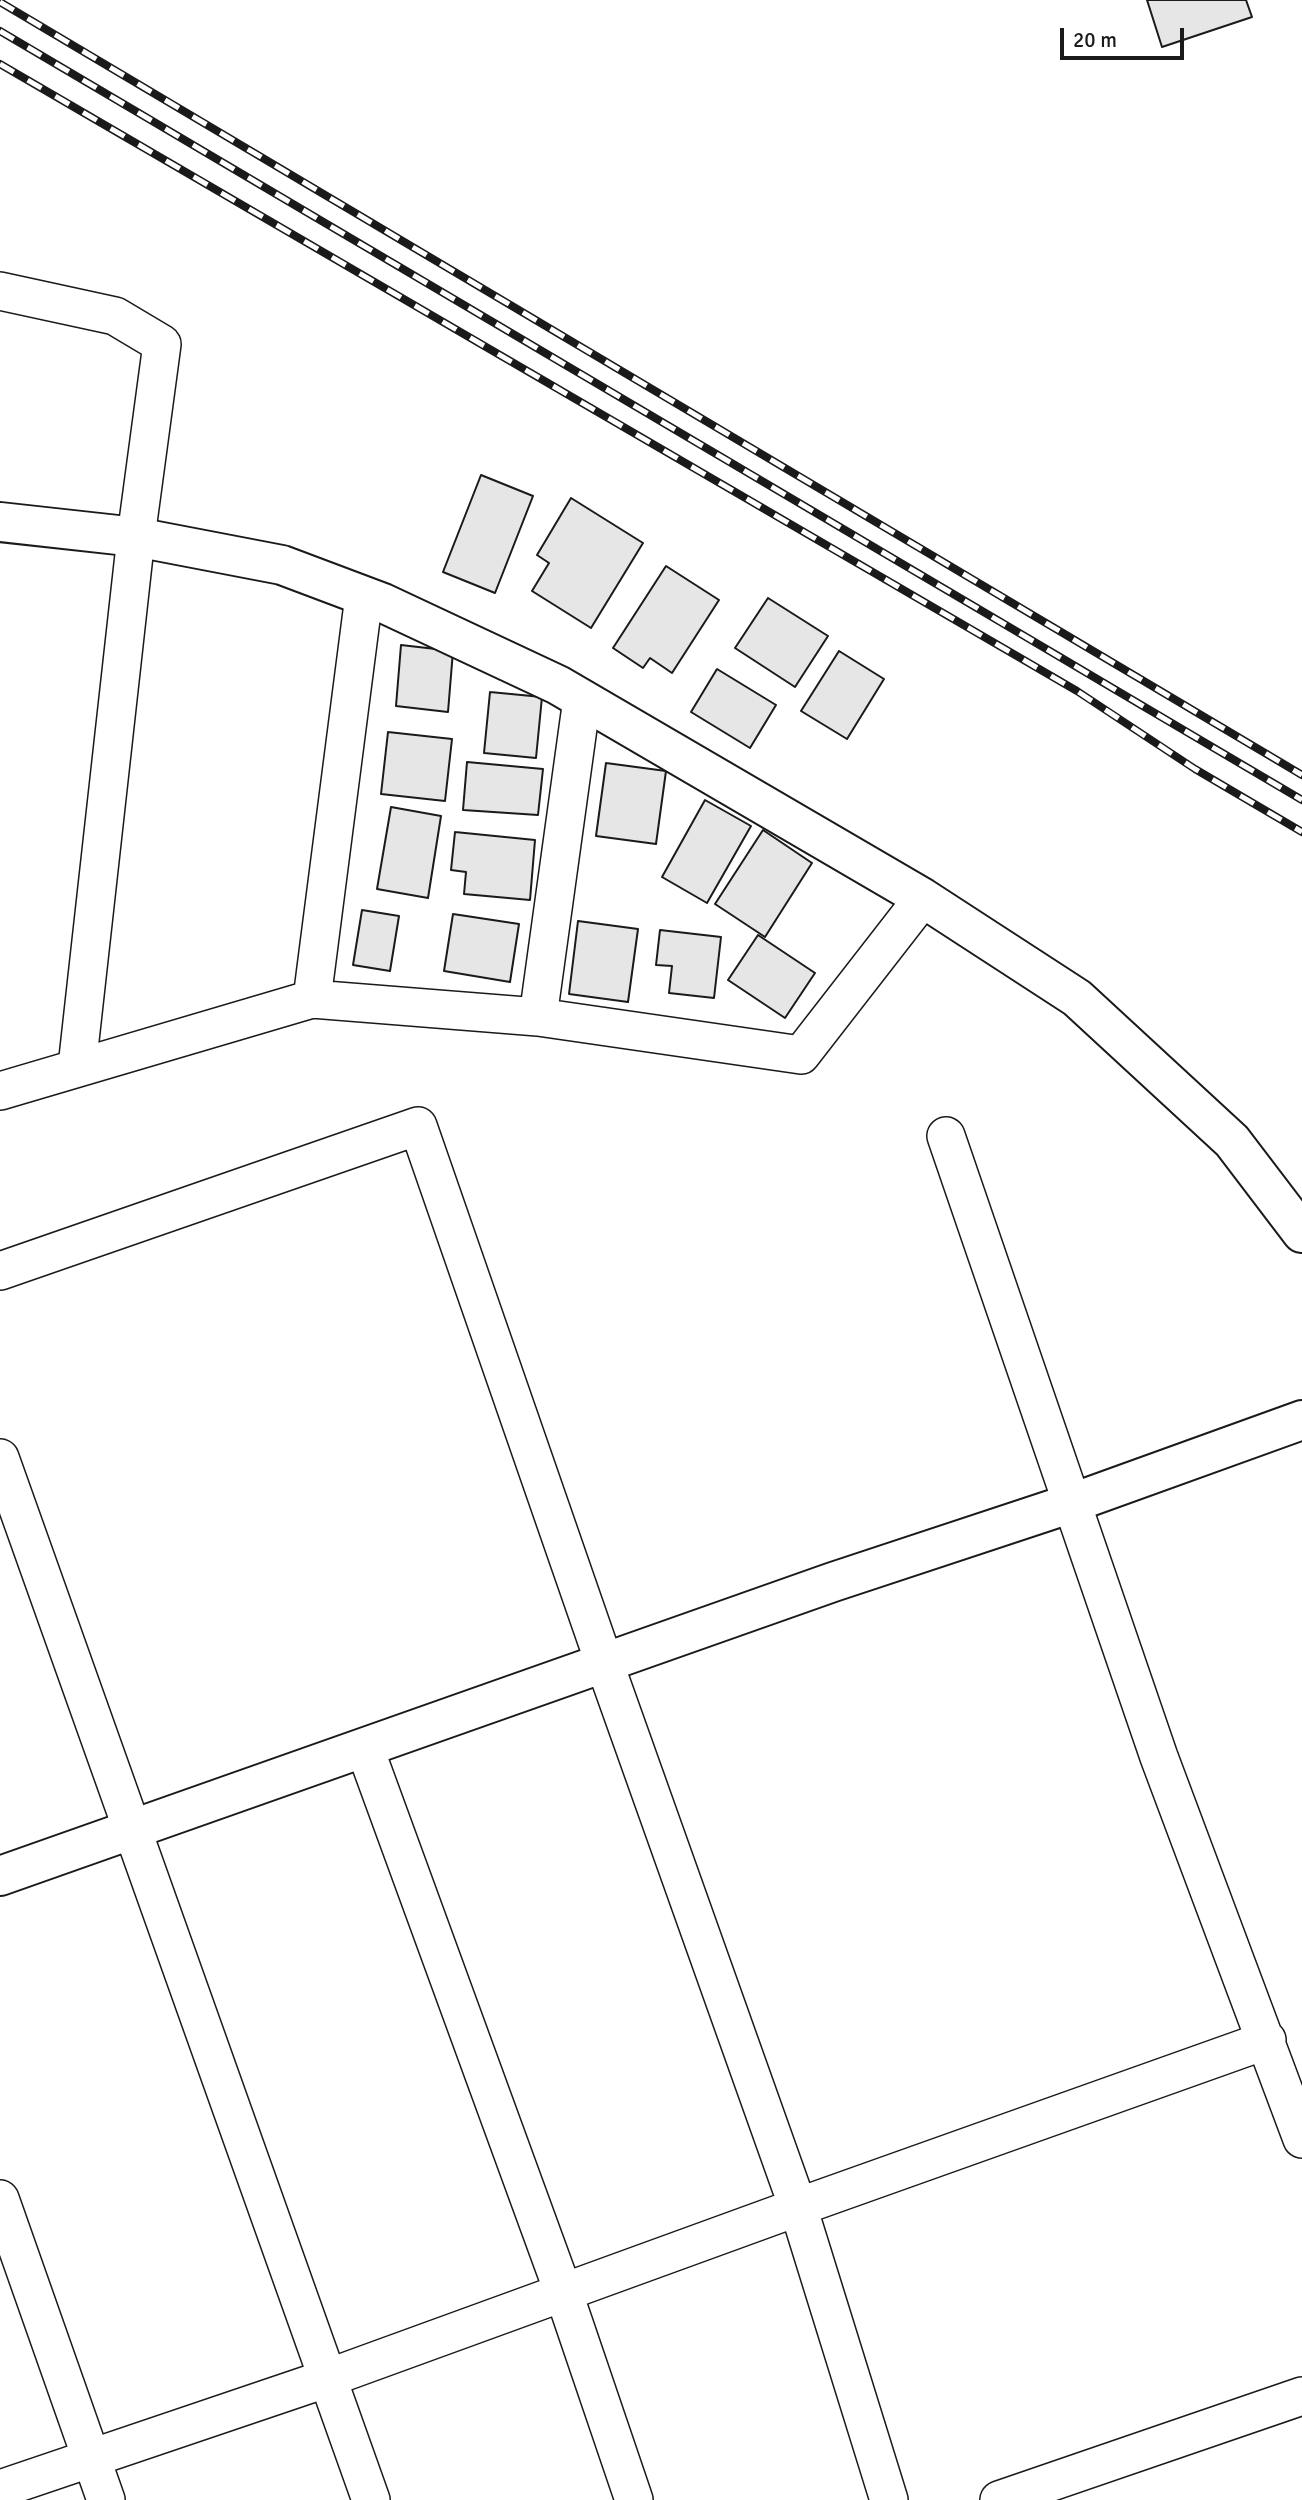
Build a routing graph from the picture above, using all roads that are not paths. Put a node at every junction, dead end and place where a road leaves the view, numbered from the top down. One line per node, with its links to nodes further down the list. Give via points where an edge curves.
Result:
1 (0, 291): 3 (street, via 115,316 162,344)
2 (0, 522): 3 (street)
3 (136, 537): 4 (street, via 282,565); 9 (street)
4 (364, 596): 5 (street); 7 (street)
5 (582, 699): 6 (street); 8 (street)
6 (923, 898): 8 (street, via 801,1055); 12 (street, via 1077,998 1232,1141)
7 (312, 999): 8 (street); 9 (street)
8 (538, 1017)
9 (78, 1068): 10 (street)
10 (0, 1091)
11 (946, 1136): 16 (street)
12 (1302, 1233)
13 (0, 1271): 17 (street, via 418,1126)
14 (1302, 1420): 16 (street)
15 (0, 1458): 19 (street)
16 (1072, 1503): 17 (street); 21 (street, via 1159,1757)
17 (604, 1662): 18 (street); 24 (street)
18 (365, 1749): 19 (street); 25 (street)
19 (132, 1829): 20 (street); 26 (street)
20 (0, 1876)
21 (1267, 2040): 22 (street); 24 (street)
22 (1302, 2139)
23 (0, 2199): 28 (street)
24 (798, 2207): 25 (street); 33 (street)
25 (564, 2294): 26 (street); 32 (street)
26 (328, 2378): 28 (street); 31 (street)
27 (1302, 2396): 34 (street)
28 (91, 2458): 29 (street); 30 (street)
29 (0, 2489)
30 (106, 2500)
31 (371, 2500)
32 (634, 2500)
33 (889, 2500)
34 (999, 2500)

